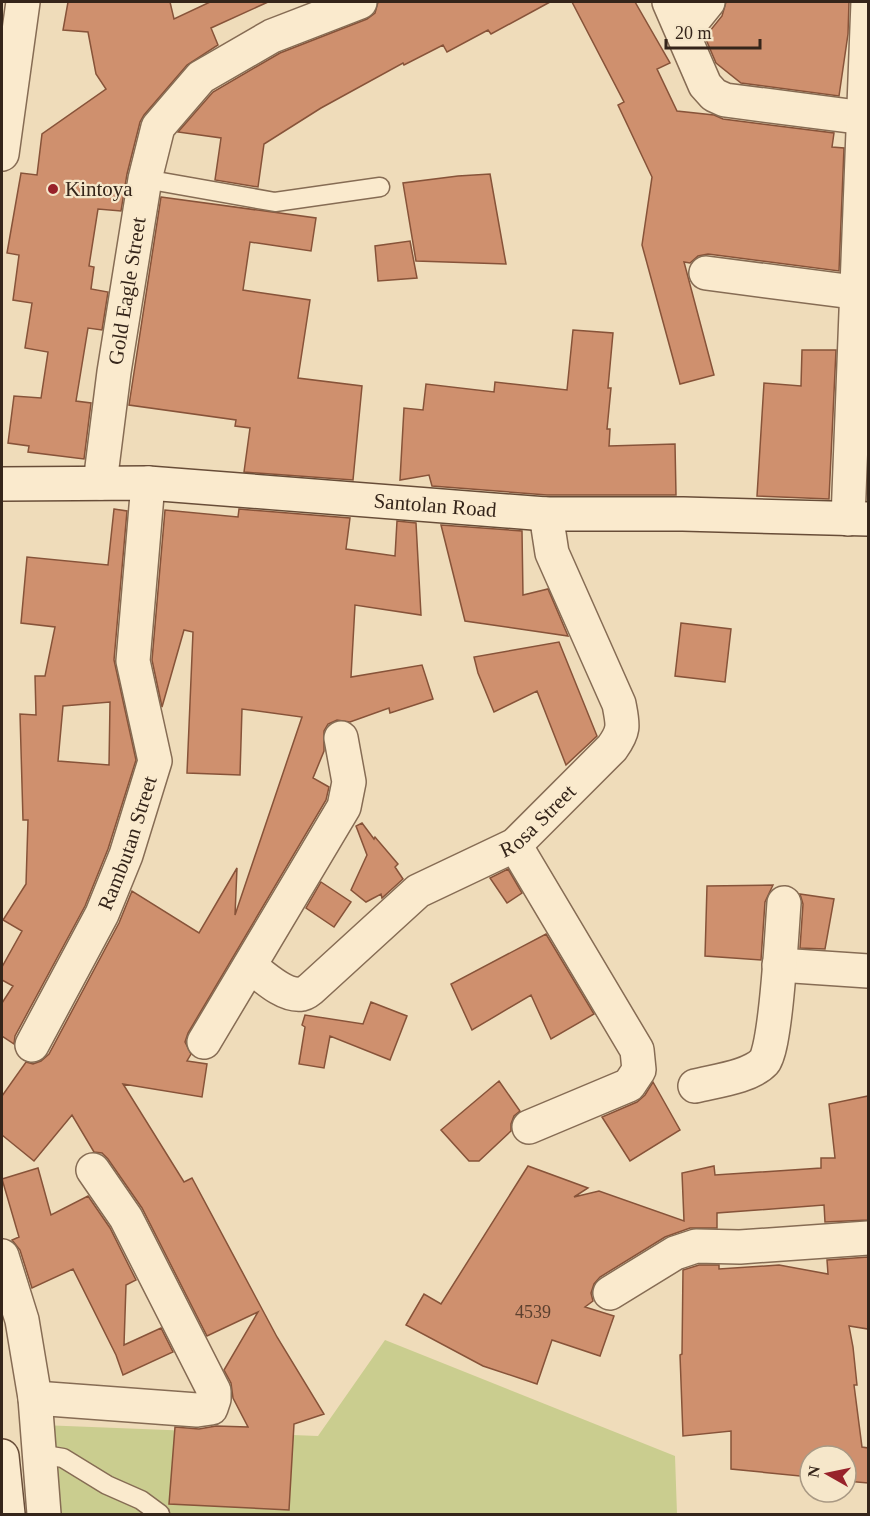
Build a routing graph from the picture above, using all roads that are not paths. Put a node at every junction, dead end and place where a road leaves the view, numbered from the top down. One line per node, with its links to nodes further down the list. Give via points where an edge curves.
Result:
1 (23, 2): 8 (street)
2 (360, 2): 9 (street, Gold Eagle Street, via 272,36 201,77 158,127)
3 (669, 2): 6 (street)
4 (708, 2): 6 (street)
5 (868, 2): 7 (street)
6 (683, 33): 7 (street, via 705,85 714,95 725,100)
7 (865, 118): 12 (street)
8 (2, 154)
9 (145, 179): 10 (lane, via 275,202); 13 (street, Gold Eagle Street)
10 (380, 187)
11 (706, 273): 12 (street)
12 (862, 293): 17 (street)
13 (100, 483): 14 (street, Santolan Road); 15 (street, Santolan Road)
14 (148, 483): 16 (street, Santolan Road); 25 (street, Rambutan Street, via 133,662 155,761 126,855 102,914)
15 (2, 484)
16 (546, 514): 17 (street, Santolan Road); 19 (street, Rosa Street, via 552,553 619,704 621,735)
17 (858, 519)
18 (341, 738): 22 (street, via 349,782 344,807)
19 (515, 845): 22 (street, Rosa Street, via 418,891 303,994 280,988); 27 (street, via 636,1050 639,1070 629,1085)
20 (784, 903): 21 (street)
21 (779, 965): 23 (street); 26 (street, via 773,1033 766,1061 752,1072)
22 (250, 966): 24 (street)
23 (868, 971)
24 (204, 1042)
25 (32, 1045)
26 (695, 1086)
27 (529, 1127)
28 (93, 1170): 32 (street, via 126,1218 214,1391 212,1408)
29 (868, 1238): 31 (street, via 740,1247 696,1246 675,1253)
30 (2, 1256): 32 (street, via 22,1320)
31 (610, 1293)
32 (35, 1398): 33 (street)
33 (39, 1454): 36 (street); 37 (lane, via 63,1458 141,1500)
34 (2, 1456): 35 (street)
35 (8, 1515)
36 (44, 1515)
37 (160, 1515)

